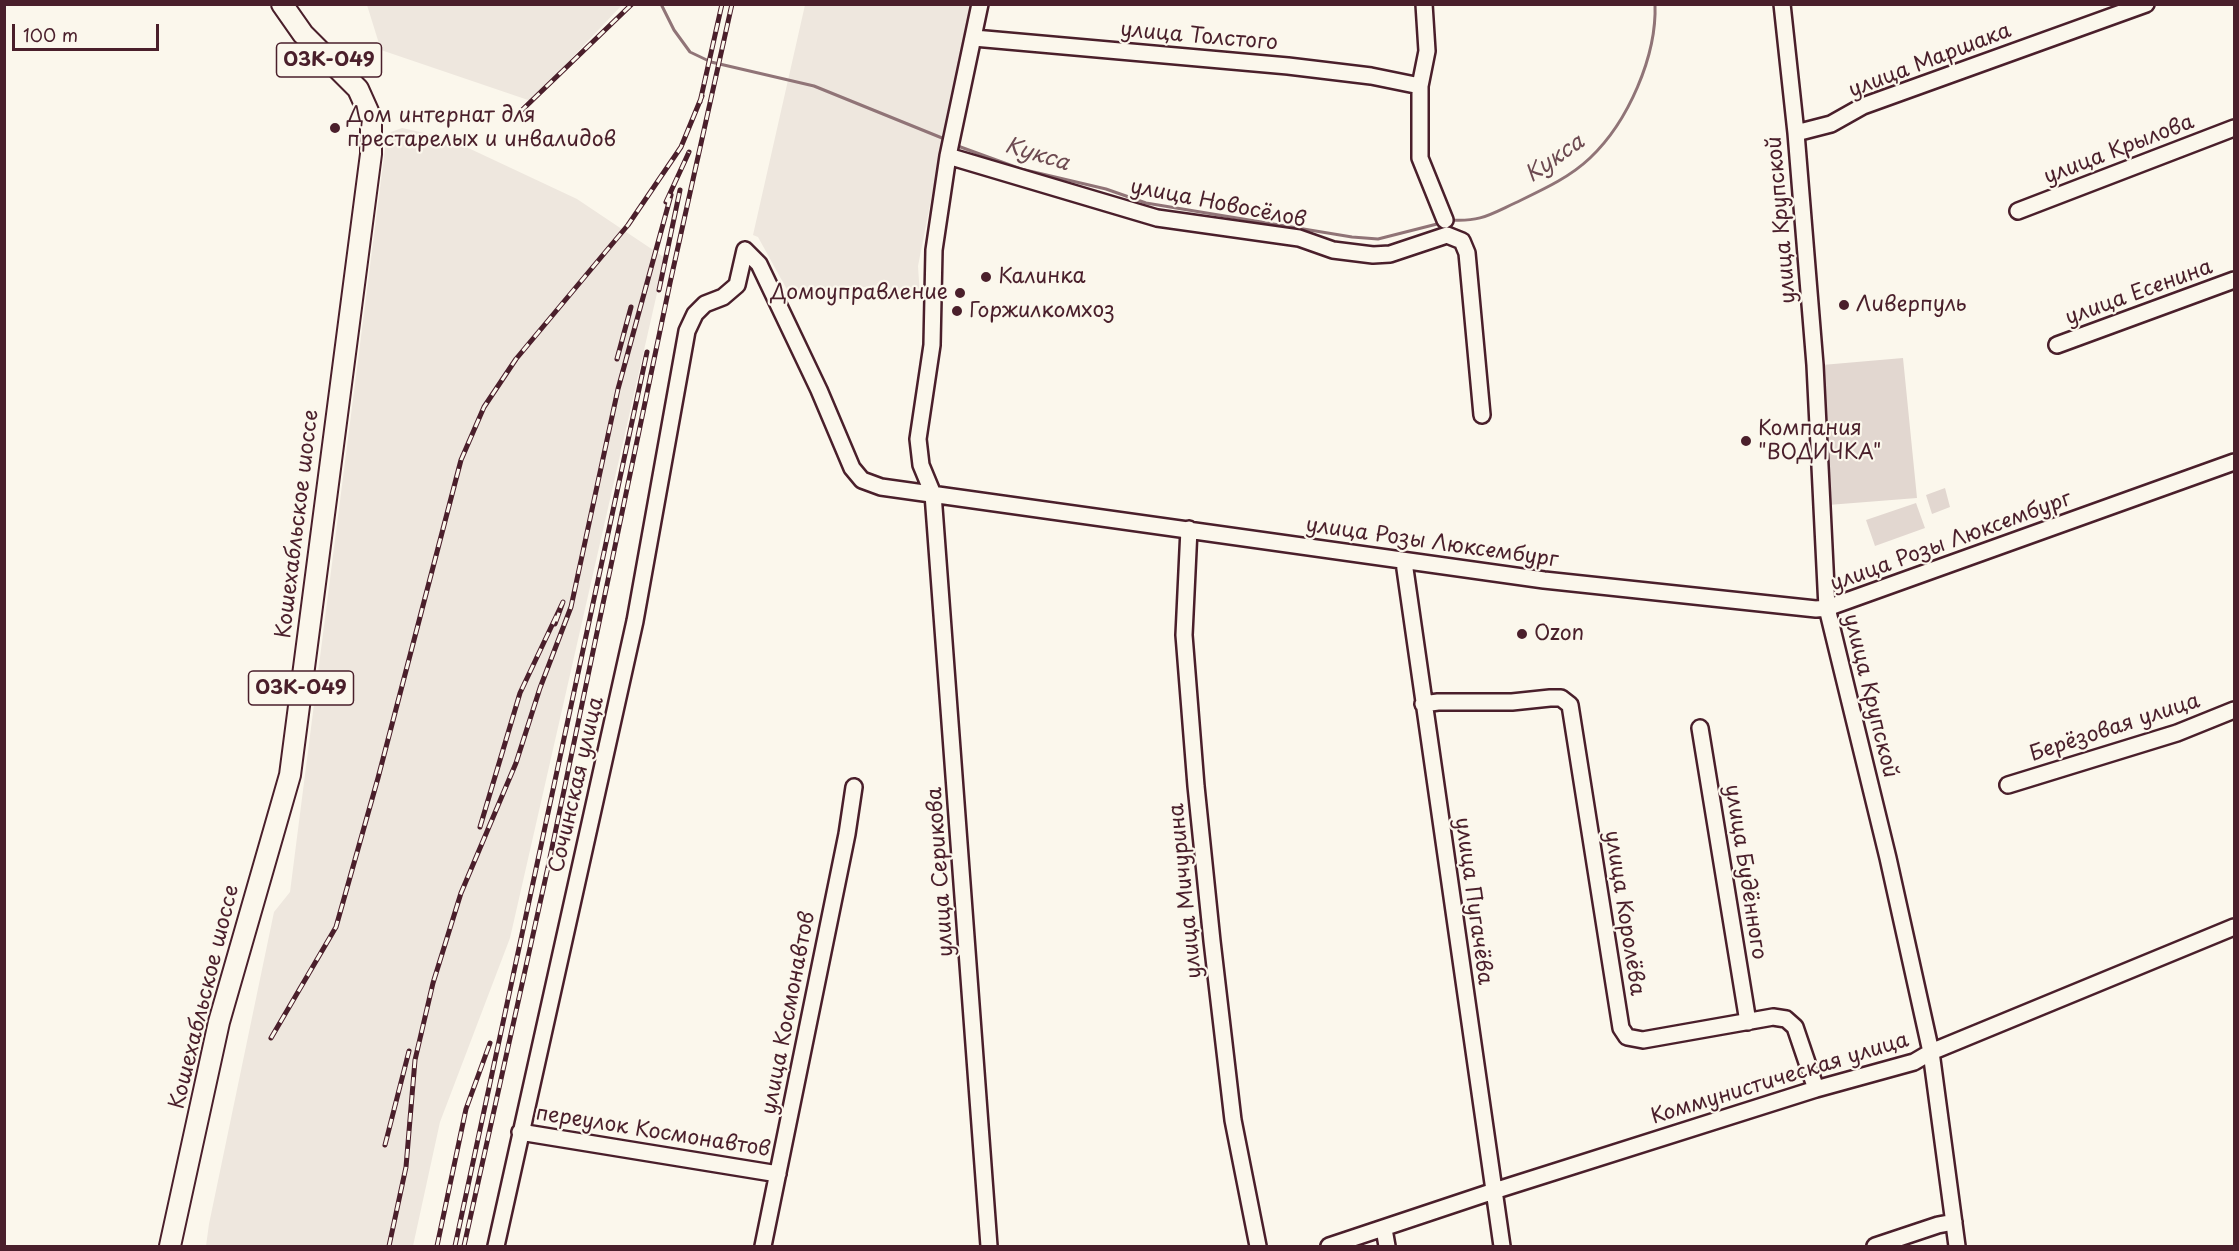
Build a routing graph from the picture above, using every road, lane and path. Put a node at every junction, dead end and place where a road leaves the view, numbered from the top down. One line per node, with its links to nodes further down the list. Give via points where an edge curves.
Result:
1 (282, 4): 36 (main road, Кошехабльское шоссе / 03К-049, via 303,34 358,89 371,118 370,154 290,775 219,1022)
2 (980, 4): 6 (street, улица Серикова)
3 (1424, 4): 7 (street, via 1427,51)
4 (1782, 4): 9 (street, улица Крупской)
5 (2146, 4): 9 (street, улица Маршака, via 1863,106 1831,124)
6 (974, 38): 7 (street, улица Толстого, via 1288,66); 10 (street, улица Серикова)
7 (1420, 86): 12 (street, via 1420,158)
8 (2235, 128): 11 (street, улица Крылова)
9 (1796, 133): 21 (street, улица Крупской, via 1815,365)
10 (950, 148): 12 (street, улица Новосёлов, via 1157,218 1299,238 1333,250 1390,254); 18 (street, улица Серикова, via 934,250 932,345 918,439 921,465)
11 (2018, 211)
12 (1446, 227): 16 (street, via 1462,240 1467,253)
13 (2235, 280): 15 (street, улица Есенина)
14 (687, 331): 18 (street, улица Розы Люксембург, via 705,304 723,297 737,285 745,250 759,264 852,468 862,480 880,487); 31 (street, Сочинская улица, via 635,621)
15 (2057, 345)
16 (1482, 415)
17 (2235, 462): 21 (street, улица Розы Люксембург)
18 (933, 494): 19 (street, улица Розы Люксембург); 39 (street, улица Серикова)
19 (1189, 529): 20 (street, улица Розы Люксембург); 40 (street, улица Мичурина, via 1184,635 1196,786 1233,1120)
20 (1404, 561): 21 (street, улица Розы Люксембург, via 1556,582); 22 (street, улица Пугачёва)
21 (1827, 608): 29 (street, улица Крупской)
22 (1424, 704): 28 (street, улица Королёва, via 1561,698 1570,705 1621,1028 1627,1037 1643,1040); 33 (street, улица Пугачёва)
23 (2235, 710): 25 (street, Берёзовая улица, via 2177,733)
24 (1700, 728): 28 (street, улица Будённого)
25 (2008, 785)
26 (854, 788): 32 (street, улица Космонавтов)
27 (2235, 927): 29 (street, Коммунистическая улица)
28 (1748, 1022): 30 (street, улица Королёва, via 1773,1017 1786,1019 1795,1027)
29 (1931, 1052): 30 (street, Коммунистическая улица, via 1914,1062); 34 (street, улица Крупской)
30 (1815, 1089): 33 (street, Коммунистическая улица)
31 (520, 1132): 32 (street, переулок Космонавтов); 37 (street, Сочинская улица)
32 (778, 1174): 38 (street, улица Космонавтов)
33 (1494, 1191): 35 (street, Коммунистическая улица); 43 (street, улица Пугачёва)
34 (1954, 1222): 44 (street); 45 (street, улица Крупской)
35 (1384, 1229): 41 (street, Коммунистическая улица); 42 (street)
36 (170, 1246)
37 (496, 1246)
38 (763, 1246)
39 (989, 1246)
40 (1258, 1246)
41 (1329, 1246)
42 (1387, 1246)
43 (1502, 1246)
44 (1875, 1246)
45 (1957, 1246)

